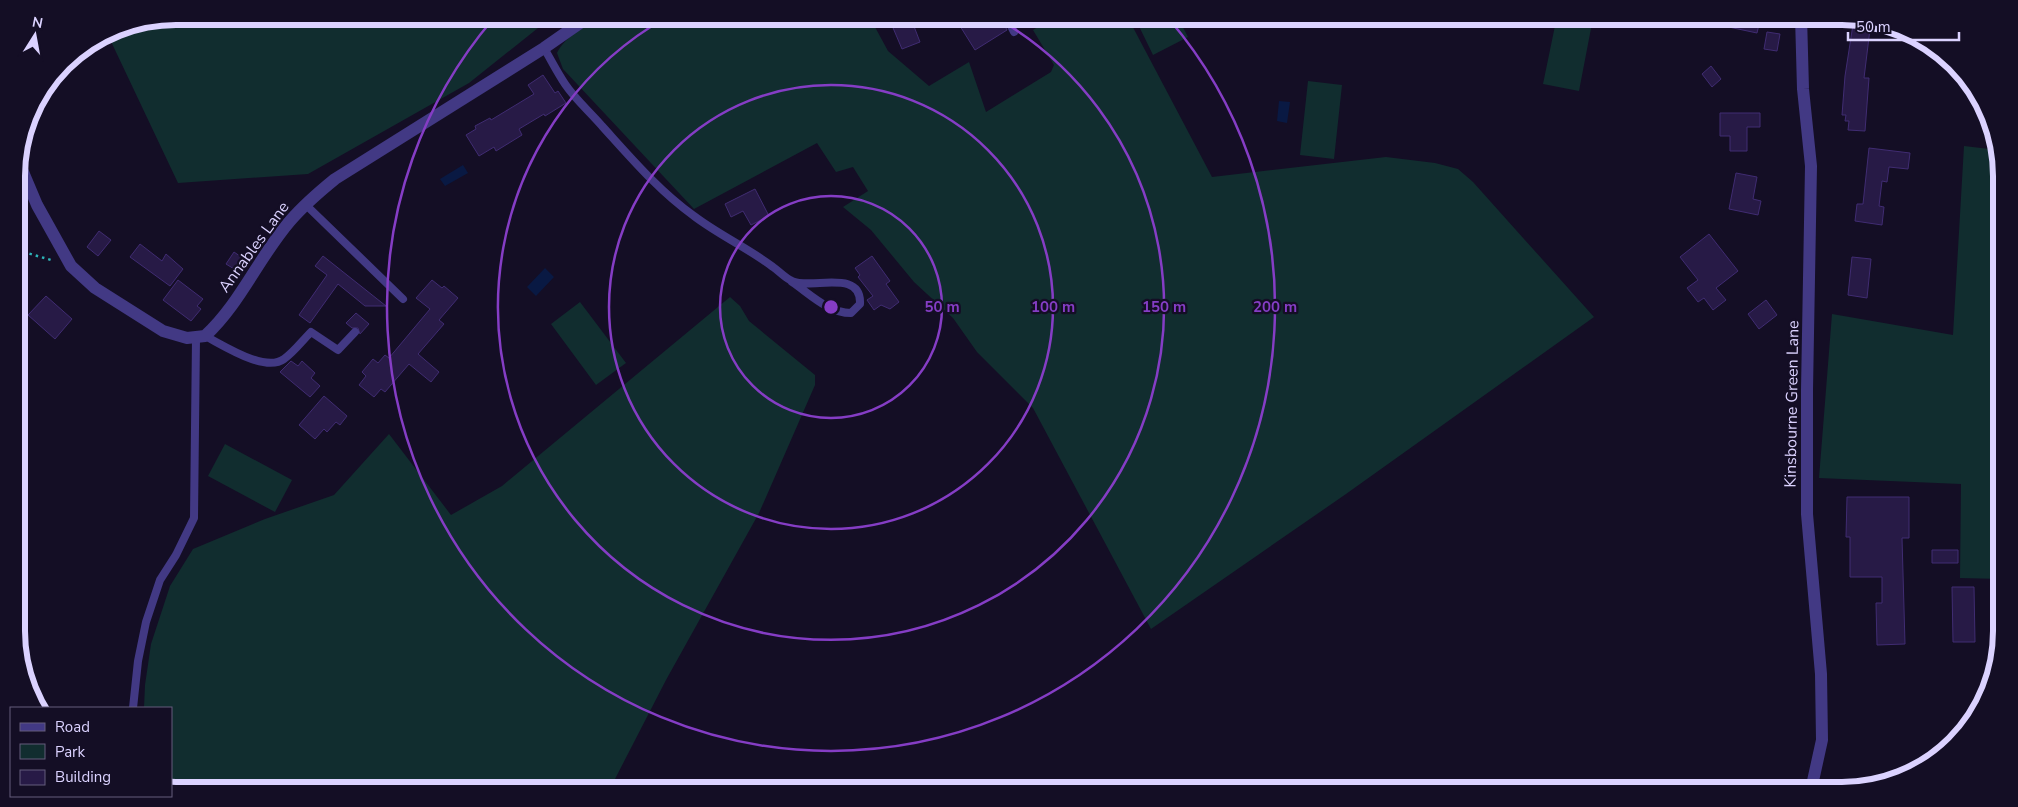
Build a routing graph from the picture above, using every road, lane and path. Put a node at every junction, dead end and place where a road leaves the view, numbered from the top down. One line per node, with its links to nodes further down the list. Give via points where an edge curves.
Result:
1 (577, 25): 5 (street, Annables Lane)
2 (1010, 25): 4 (lane)
3 (1801, 25): 15 (street, Kinsbourne Green Lane, via 1803,89 1811,166 1808,514 1821,674 1822,740)
4 (1014, 32)
5 (544, 48): 7 (street, Annables Lane, via 335,179); 10 (lane, via 565,84 656,184 694,216 762,258)
6 (25, 177): 9 (street)
7 (306, 205): 11 (lane); 13 (street, Annables Lane, via 289,222 224,315)
8 (25, 252): 9 (path)
9 (71, 266): 13 (street, via 95,288 163,331 187,338)
10 (792, 282): 10 (lane, via 842,282 858,291 860,304 851,313 832,310)
11 (402, 299)
12 (355, 332): 13 (lane, via 338,350 311,332 283,360 272,364)
13 (201, 337): 14 (lane, via 194,518 160,580 146,622)
14 (133, 707)
15 (1813, 782)

